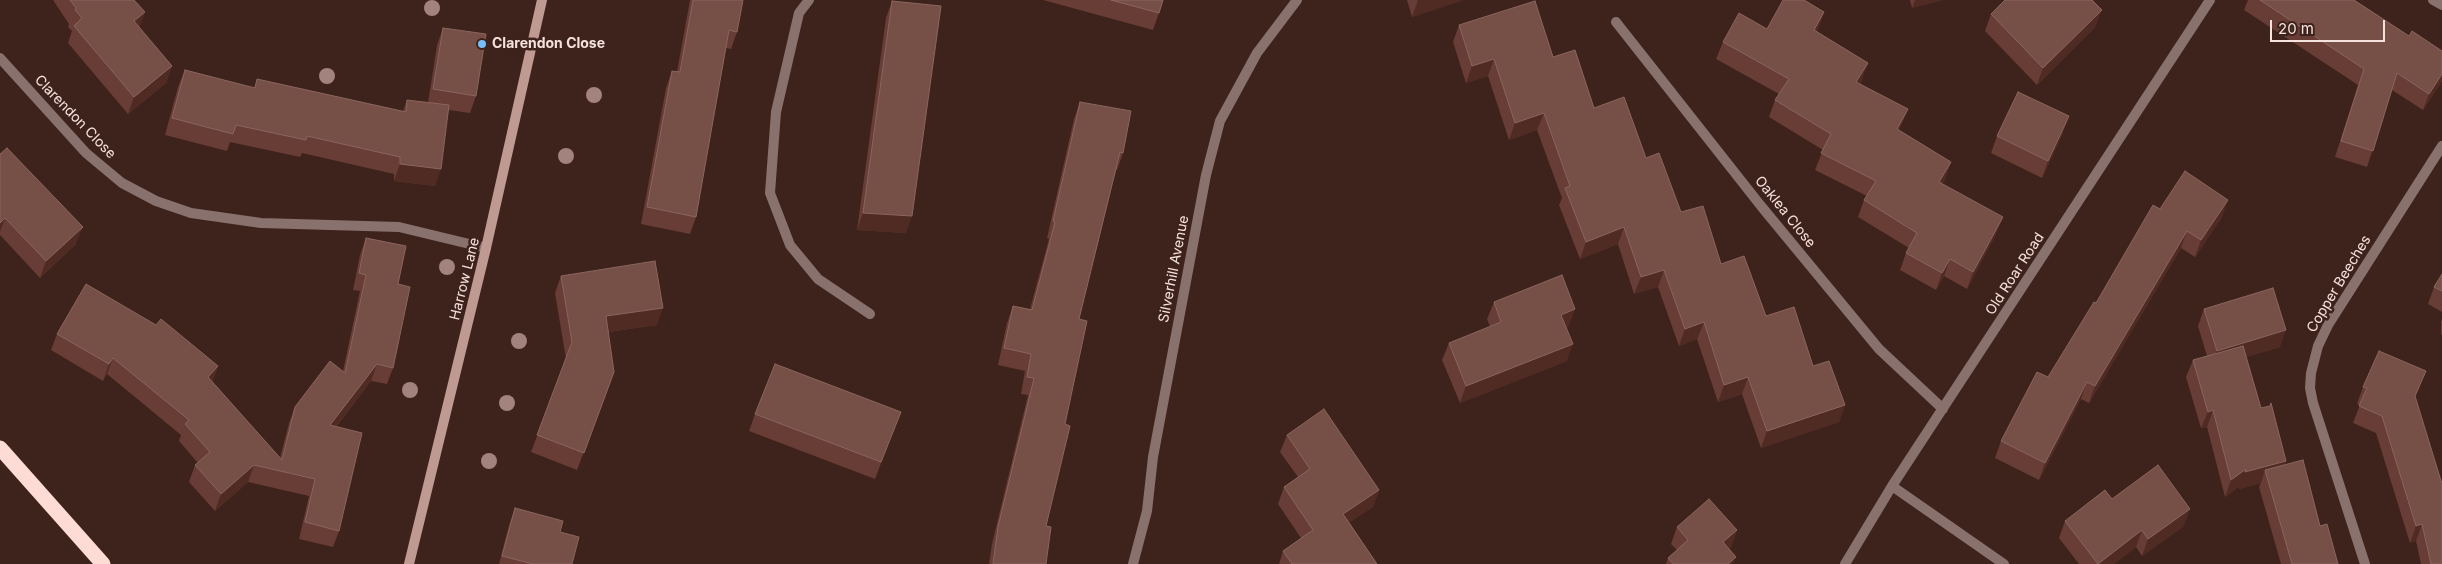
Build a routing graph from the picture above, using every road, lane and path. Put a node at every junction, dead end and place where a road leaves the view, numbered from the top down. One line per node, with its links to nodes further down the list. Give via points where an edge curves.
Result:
1 (542, 0): 10 (street, Harrow Lane)
2 (809, 0): 11 (street, via 799,13 776,112 770,193 790,245 818,279)
3 (1297, 0): 17 (street, Silverhill Avenue, via 1257,53 1220,121 1204,185 1153,457 1147,511)
4 (2210, 0): 12 (street, Old Roar Road)
5 (2433, 0): 6 (street)
6 (2442, 5)
7 (1616, 22): 12 (street, Oaklea Close, via 1879,349)
8 (0, 58): 10 (street, Clarendon Close, via 86,153 122,183 156,201 190,213 261,222 399,227)
9 (2442, 146): 20 (street, Copper Beeches, via 2328,325 2311,373 2313,403)
10 (486, 248): 16 (street, Harrow Lane)
11 (870, 314)
12 (1943, 409): 14 (street, Old Roar Road)
13 (0, 448): 15 (highway)
14 (1892, 486): 18 (street, Old Roar Road); 19 (street)
15 (103, 564)
16 (409, 564)
17 (1133, 564)
18 (1845, 564)
19 (2004, 564)
20 (2365, 564)

